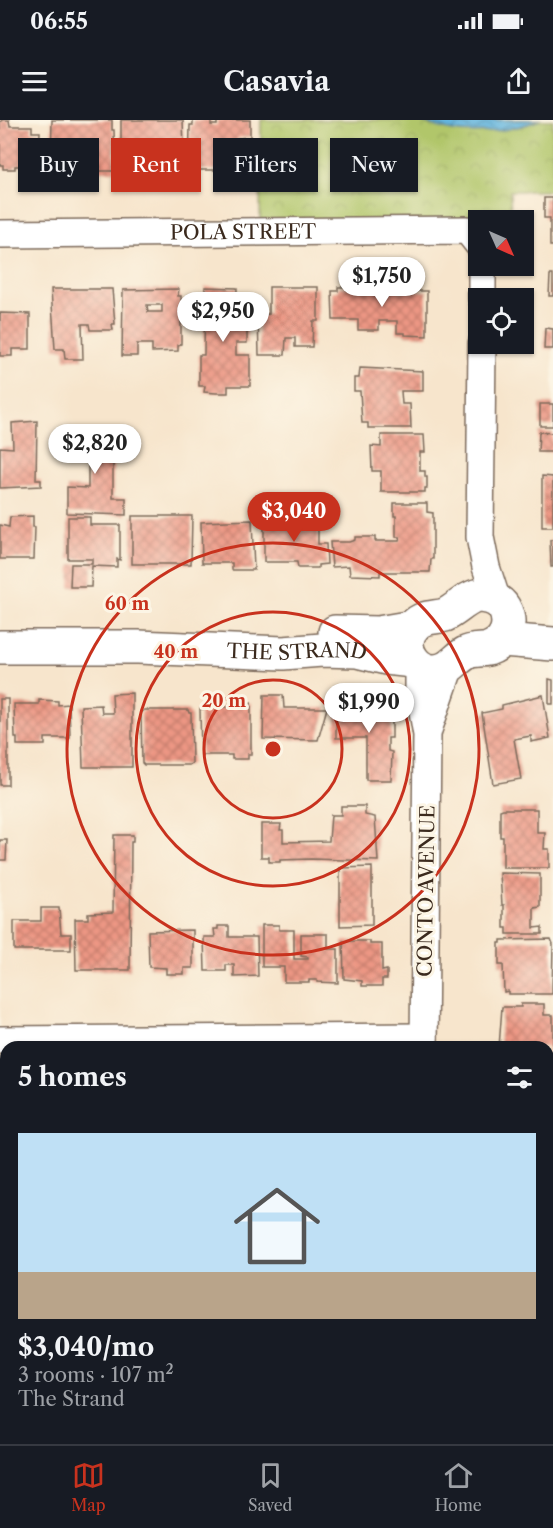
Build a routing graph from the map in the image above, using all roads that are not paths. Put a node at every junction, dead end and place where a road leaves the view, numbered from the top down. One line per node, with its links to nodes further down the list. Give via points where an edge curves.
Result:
1 (468, 231): 2 (street, POLA STREET)
2 (0, 234)
3 (482, 354): 4 (street)
4 (480, 537): 5 (street); 6 (street)
5 (461, 604): 6 (street, THE STRAND, via 476,596 487,596); 7 (street, THE STRAND, via 445,615 422,620)
6 (502, 618): 8 (street); 10 (street); 12 (street, via 488,649)
7 (413, 627): 9 (street, THE STRAND, via 378,633 274,634); 12 (street, via 407,642 409,653)
8 (553, 627)
9 (0, 628)
10 (553, 644)
11 (0, 647): 12 (street, THE STRAND, via 357,651)
12 (427, 664): 15 (street, CONTO AVENUE)
13 (0, 1040): 14 (street)
14 (212, 1041)
15 (424, 1041)

